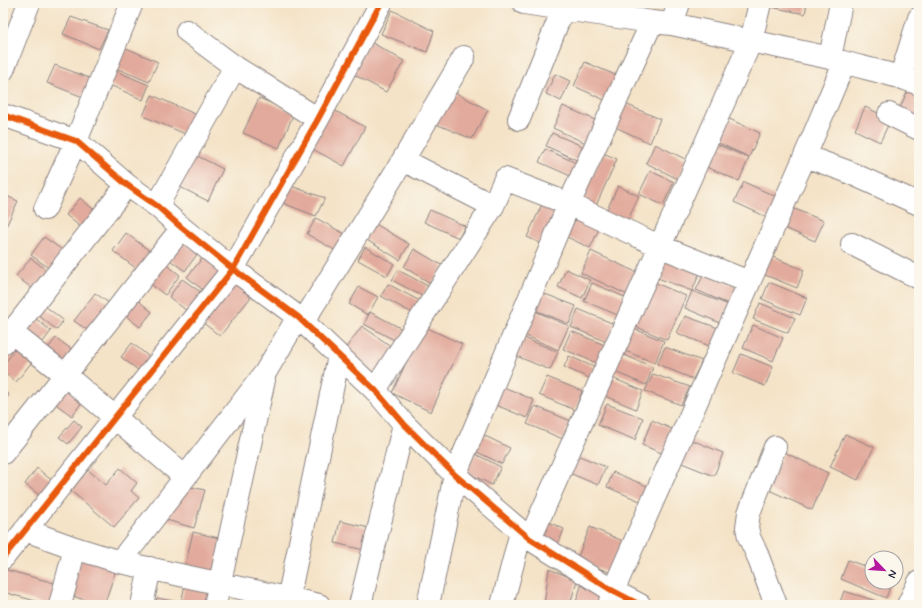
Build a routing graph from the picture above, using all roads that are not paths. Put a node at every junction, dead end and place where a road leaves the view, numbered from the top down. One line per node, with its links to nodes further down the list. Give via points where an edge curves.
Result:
1 (29, 3): 17 (street)
2 (132, 3): 24 (street)
3 (381, 3): 21 (street)
4 (524, 3): 8 (street)
5 (679, 3): 11 (street)
6 (760, 3): 13 (street)
7 (841, 3): 15 (street)
8 (563, 9): 9 (street); 22 (street)
9 (628, 10): 11 (street)
10 (919, 18): 18 (street)
11 (662, 23): 13 (street); 28 (street)
12 (187, 31): 16 (street)
13 (751, 41): 15 (street); 35 (street)
14 (464, 57): 26 (street)
15 (837, 60): 18 (street); 25 (street)
16 (235, 66): 21 (street); 30 (street)
17 (3, 70)
18 (910, 80)
19 (888, 114): 23 (street)
20 (3, 115): 24 (street)
21 (318, 119): 36 (street)
22 (520, 119)
23 (919, 129)
24 (76, 141): 27 (street); 32 (street)
25 (805, 156): 29 (street, via 846,171); 38 (street)
26 (403, 160): 31 (street); 39 (street)
27 (127, 184): 30 (street); 40 (street)
28 (569, 204): 31 (street, via 505,179); 35 (street); 49 (street)
29 (919, 204)
30 (156, 206): 33 (street)
31 (493, 206): 44 (street)
32 (45, 209)
33 (182, 228): 36 (street); 43 (street)
34 (852, 244): 37 (street)
35 (659, 246): 38 (street); 52 (street)
36 (233, 269): 39 (street); 45 (street)
37 (919, 278)
38 (750, 282): 59 (street)
39 (301, 320): 41 (street); 42 (street)
40 (7, 338): 43 (street)
41 (339, 356): 44 (street); 60 (street)
42 (265, 373): 50 (street); 58 (street)
43 (65, 375): 45 (street); 48 (street)
44 (375, 390): 46 (street)
45 (115, 417): 50 (street); 51 (street)
46 (404, 424): 49 (street); 65 (street)
47 (775, 447): 69 (street, via 750,513 747,528)
48 (3, 453)
49 (455, 475): 52 (street); 66 (street)
50 (185, 477): 55 (street)
51 (25, 530): 53 (street); 54 (street)
52 (525, 535): 59 (street); 67 (street)
53 (76, 548): 55 (street); 61 (street)
54 (3, 558)
55 (120, 562): 56 (street)
56 (150, 568): 58 (street); 62 (street)
57 (919, 582): 70 (street)
58 (219, 583): 60 (street); 63 (street)
59 (611, 598): 68 (street)
60 (288, 602): 64 (street)
61 (60, 605)
62 (142, 605)
63 (214, 605)
64 (318, 605)
65 (360, 605)
66 (428, 605)
67 (502, 605)
68 (640, 605)
69 (776, 605)
70 (908, 605)

